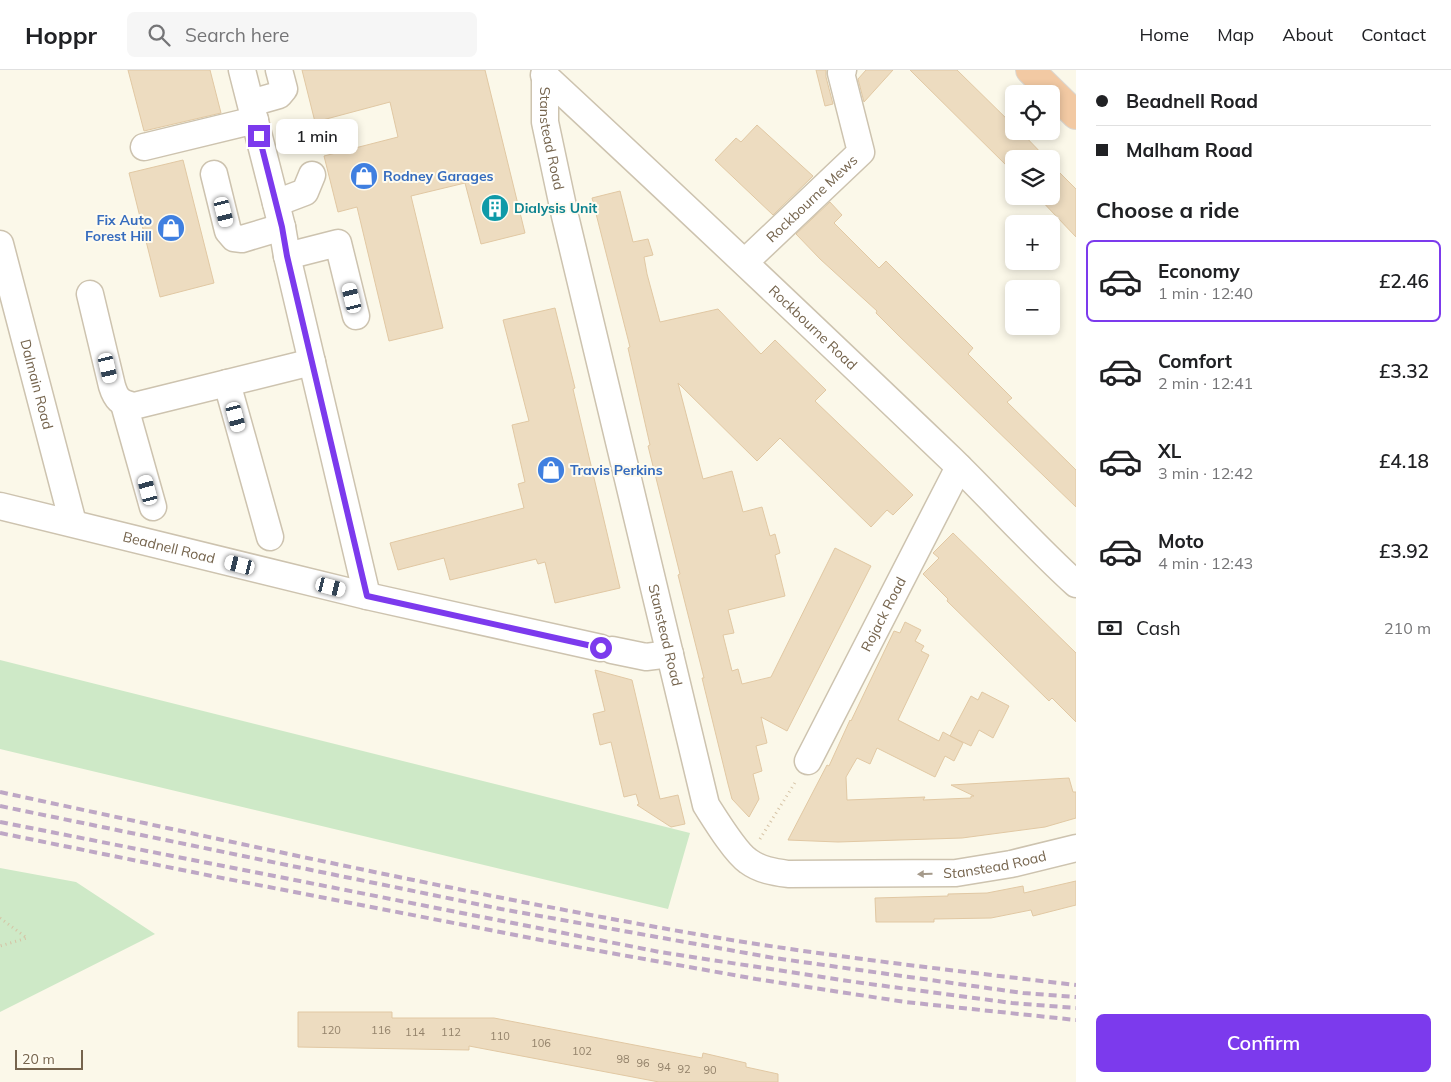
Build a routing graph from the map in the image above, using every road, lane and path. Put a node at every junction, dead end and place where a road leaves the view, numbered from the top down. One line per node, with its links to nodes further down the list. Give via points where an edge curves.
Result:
1 (242, 70): 6 (street)
2 (279, 70): 6 (street, via 284,89)
3 (843, 70): 14 (street, Rockbourne Mews, via 840,73 861,152)
4 (1030, 70): 7 (highway)
5 (545, 73): 14 (street, Rockbourne Road); 27 (street, Stanstead Road, via 545,122 564,216)
6 (253, 111): 8 (street); 11 (street)
7 (1076, 115)
8 (144, 147)
9 (214, 174): 11 (street, via 228,231 234,238 242,239)
10 (312, 175): 11 (street, via 305,192)
11 (279, 215): 13 (street)
12 (0, 244): 23 (street, Dalmain Road)
13 (287, 256): 16 (street, via 338,243); 17 (street)
14 (745, 262): 20 (street, Rockbourne Road)
15 (90, 294): 19 (street, via 112,386 116,398)
16 (356, 316)
17 (312, 362): 18 (street); 26 (street)
18 (227, 383): 19 (street, via 134,406); 24 (street)
19 (124, 404): 22 (street)
20 (959, 467): 25 (street, Rockbourne Road); 28 (street, Rojack Road)
21 (0, 506): 23 (street, Beadnell Road)
22 (153, 507)
23 (73, 523): 26 (street, Beadnell Road)
24 (270, 537)
25 (1076, 584)
26 (367, 596): 27 (street, Beadnell Road, via 646,657)
27 (670, 654): 30 (street, Stanstead Road, via 706,805)
28 (808, 761): 30 (path)
29 (1076, 848): 30 (street, Stanstead Road, one-way to 30, via 956,873 788,874 763,870)
30 (747, 861)
31 (0, 918): 32 (path, via 27,938)
32 (0, 946)

